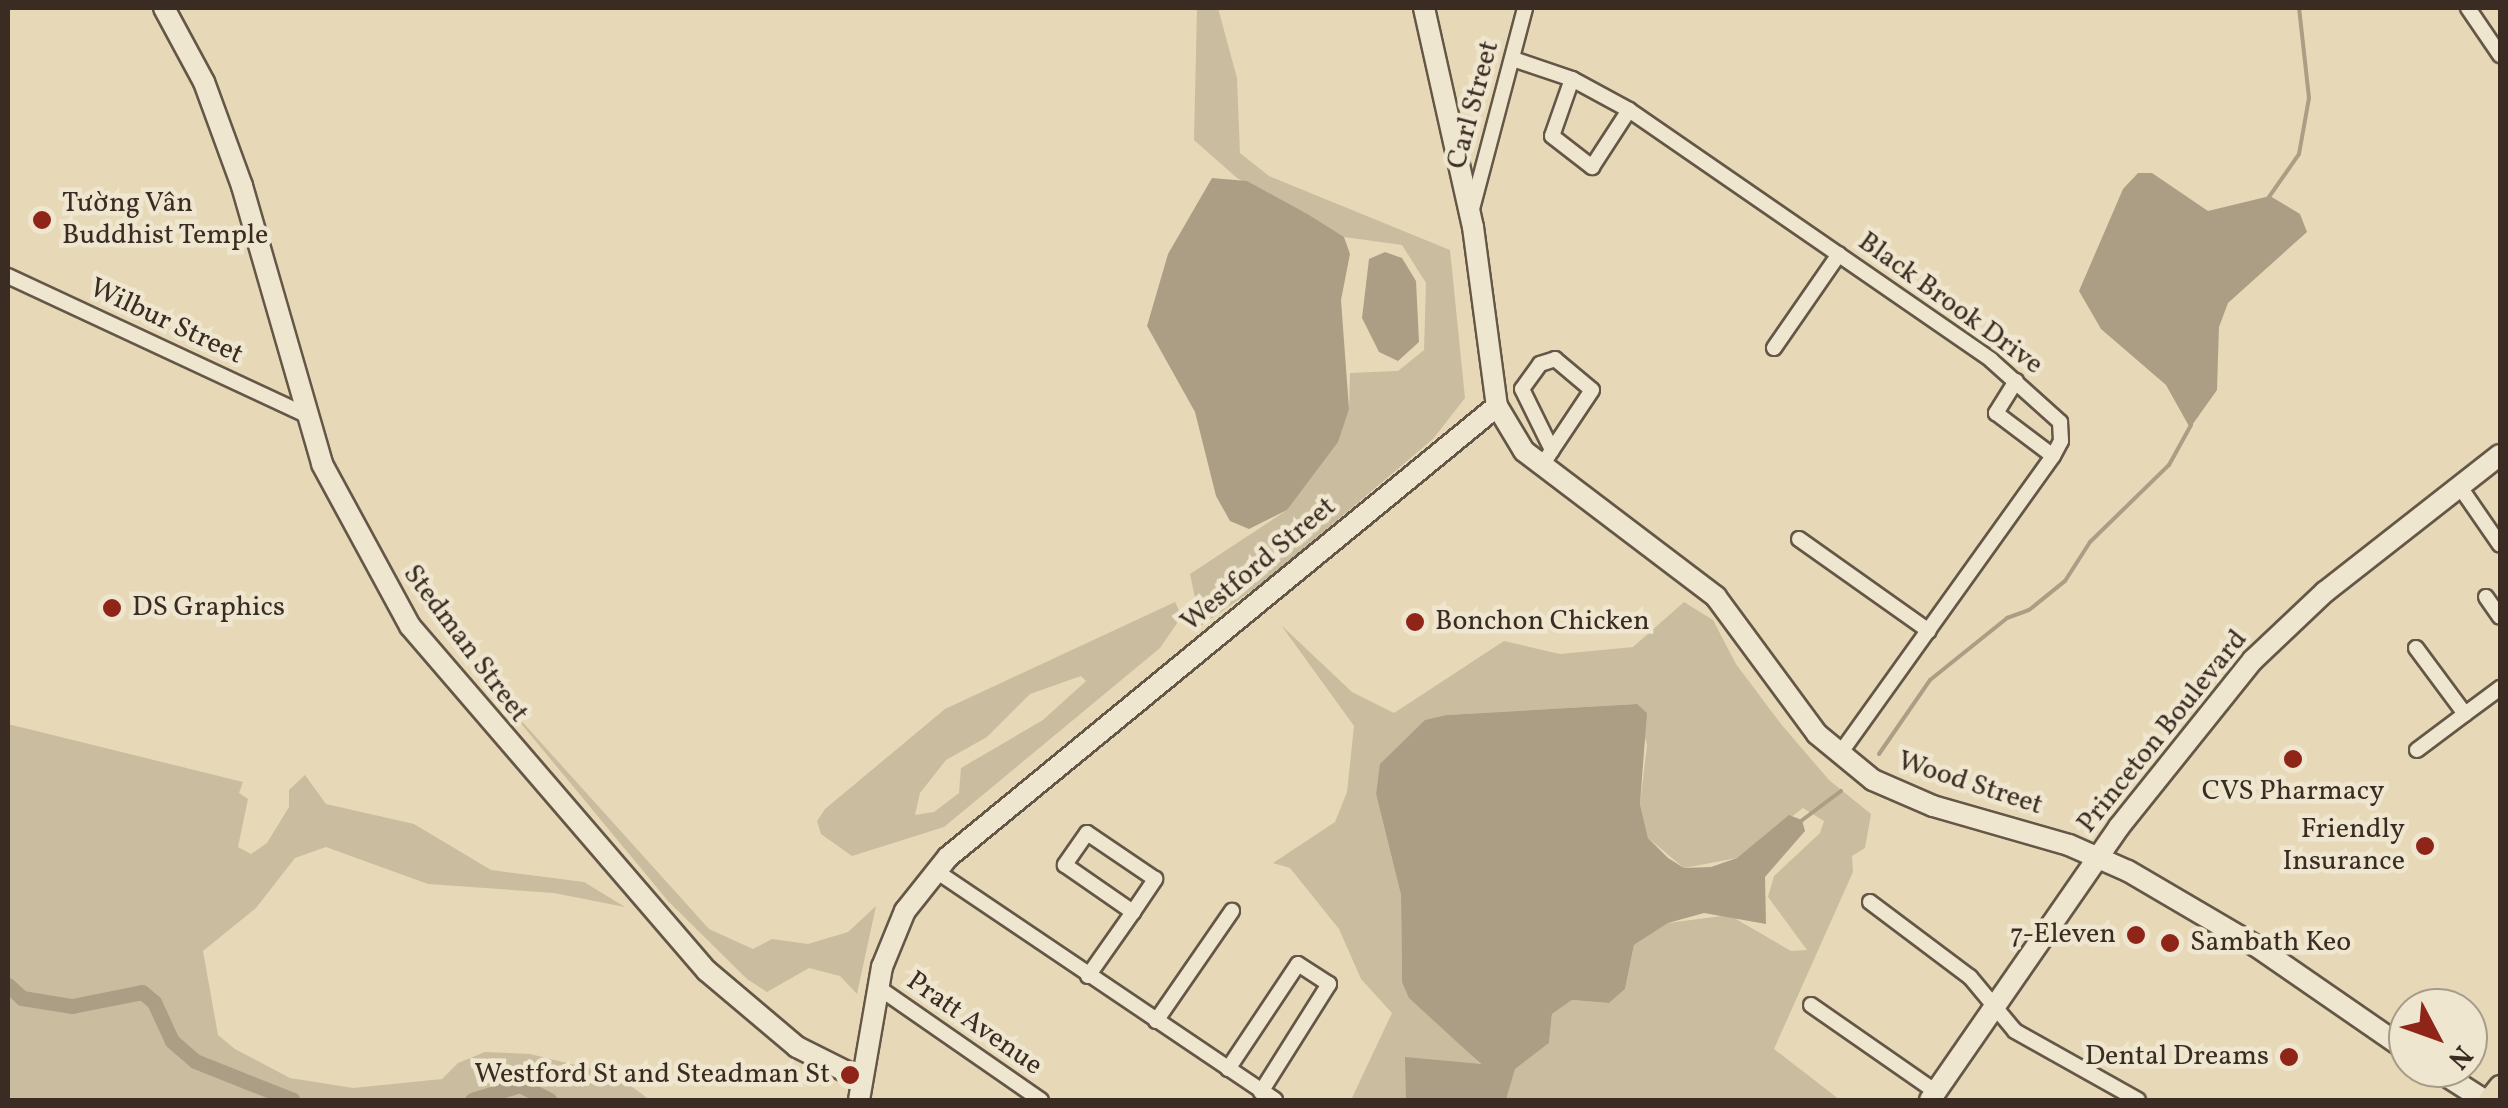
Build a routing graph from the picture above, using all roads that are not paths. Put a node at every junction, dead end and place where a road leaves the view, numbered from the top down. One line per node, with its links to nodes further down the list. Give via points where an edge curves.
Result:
1 (164, 8): 15 (main road, Stedman Street, via 202,79 242,186)
2 (1424, 8): 9 (main road)
3 (1525, 8): 6 (street, Carl Street)
4 (2468, 8): 5 (street)
5 (2500, 56)
6 (1513, 59): 7 (street, Black Brook Drive); 9 (street, Carl Street)
7 (1572, 79): 8 (street, Black Brook Drive); 8 (street, via 1552,136 1592,167)
8 (1630, 110): 10 (street, Black Brook Drive)
9 (1471, 215): 14 (main road)
10 (1839, 254): 12 (street); 13 (street, Black Brook Drive)
11 (8, 276): 15 (street, Wilbur Street)
12 (1774, 348)
13 (2016, 381): 17 (street, Black Brook Drive, via 2060,422); 17 (street, via 1996,413)
14 (1497, 406): 18 (main road, Wood Street); 31 (main road, Westford Street)
15 (304, 414): 43 (main road, Stedman Street, via 370,564 493,730 750,1012)
16 (2500, 455): 19 (main road, Princeton Boulevard)
17 (2053, 456): 24 (street)
18 (1546, 458): 18 (street, via 1592,390 1555,359 1540,364 1522,389); 29 (main road, Wood Street, via 1716,598)
19 (2460, 486): 21 (street); 30 (main road, Princeton Boulevard, via 2262,651)
20 (1799, 539): 24 (street)
21 (2500, 545)
22 (2486, 597): 23 (street)
23 (2500, 617)
24 (1929, 631): 29 (street)
25 (2416, 648): 27 (street)
26 (2500, 688): 27 (street)
27 (2465, 714): 28 (street)
28 (2417, 750)
29 (1840, 754): 30 (main road, Wood Street, via 1873,780 1933,806)
30 (2098, 858): 38 (main road, Princeton Boulevard); 40 (main road, Wood Street, via 2256,946)
31 (936, 871): 35 (street); 36 (main road, Westford Street, via 904,910)
32 (1870, 902): 38 (street, via 1970,977)
33 (1232, 911): 39 (street)
34 (1133, 912): 34 (street, via 1155,880 1087,832 1065,864); 35 (street)
35 (1088, 976): 39 (street)
36 (879, 988): 43 (main road, Westford Street); 46 (street, Pratt Avenue)
37 (1811, 1005): 45 (street)
38 (1994, 1007): 45 (main road, Princeton Boulevard); 48 (street, via 2015,1032)
39 (1156, 1021): 41 (street)
40 (2388, 1037)
41 (1228, 1069): 44 (street); 44 (street, via 1298,964 1329,984)
42 (2500, 1086): 49 (main road)
43 (860, 1090)
44 (1261, 1092): 47 (street)
45 (1933, 1096)
46 (1040, 1100)
47 (1275, 1100)
48 (2138, 1100)
49 (2487, 1100)

